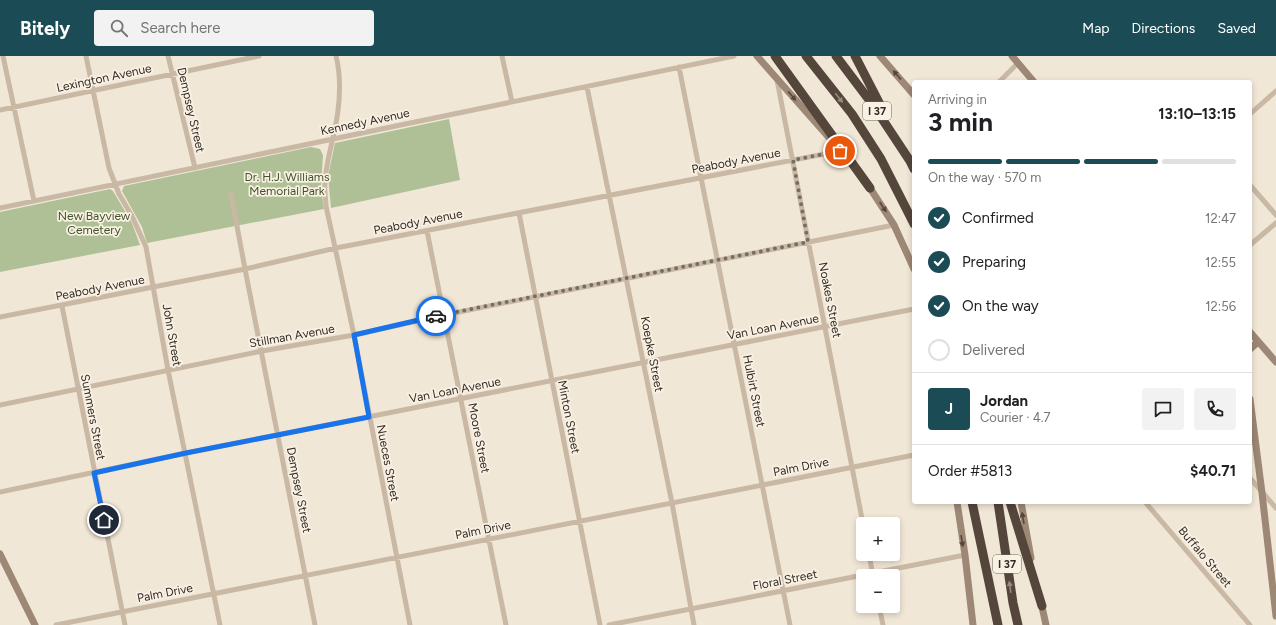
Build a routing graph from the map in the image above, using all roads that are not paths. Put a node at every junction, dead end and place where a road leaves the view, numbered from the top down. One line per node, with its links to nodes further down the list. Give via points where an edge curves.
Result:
1 (3, 56): 27 (street)
2 (86, 56): 23 (street, John Street)
3 (168, 56): 18 (street, Dempsey Street)
4 (259, 56): 15 (street, Lexington Avenue)
5 (336, 56): 30 (street, Nueces Street, via 340,83)
6 (502, 56): 26 (street)
7 (734, 56): 17 (street, Kennedy Avenue)
8 (757, 56): 19 (main road)
9 (775, 56): 38 (highway)
10 (806, 56): 45 (highway, I 37, one-way to 45, via 852,114 881,159)
11 (836, 56): 33 (highway, I 37, via 873,105)
12 (855, 56): 33 (highway)
13 (880, 56): 25 (main road, one-way to 13)
14 (1012, 56): 16 (main road)
15 (253, 57): 18 (street, Lexington Avenue)
16 (1018, 63): 20 (street); 21 (main road)
17 (679, 67): 22 (street, Kennedy Avenue); 35 (street, Hulbirt Street)
18 (172, 74): 23 (street, Lexington Avenue); 34 (street, Dempsey Street)
19 (777, 79): 31 (main road, one-way to 31); 32 (street, Noakes Street)
20 (1001, 80)
21 (1032, 80)
22 (587, 87): 26 (street, Kennedy Avenue); 40 (street, Koepke Street)
23 (93, 90): 27 (street, Lexington Avenue); 36 (street, John Street)
24 (1276, 91): 29 (street)
25 (912, 93)
26 (512, 102): 30 (street, Kennedy Avenue)
27 (13, 107): 28 (street, Lexington Avenue); 41 (street)
28 (0, 110)
29 (1252, 112)
30 (333, 139): 34 (street, Kennedy Avenue); 51 (street, Nueces Street, via 325,184 326,206)
31 (840, 151): 32 (street, Peabody Avenue); 38 (main road)
32 (793, 160): 35 (street, Peabody Avenue); 49 (street, Noakes Street)
33 (912, 165)
34 (195, 168): 36 (street, Kennedy Avenue)
35 (701, 178): 40 (street, Peabody Avenue); 52 (street, Hulbirt Street)
36 (115, 184): 41 (street, Kennedy Avenue); 56 (street, John Street, via 146,247)
37 (1252, 187): 44 (street)
38 (870, 188): 47 (main road, one-way to 47)
39 (231, 194): 54 (street, Dempsey Street)
40 (608, 196): 43 (street, Peabody Avenue); 55 (street, Koepke Street)
41 (34, 201): 42 (street, Kennedy Avenue)
42 (0, 208)
43 (518, 213): 48 (street, Peabody Avenue); 57 (street, Minton Street)
44 (1276, 214)
45 (912, 220)
46 (1276, 222): 50 (street)
47 (894, 225): 49 (street, Stillman Avenue); 53 (main road)
48 (427, 231): 51 (street, Peabody Avenue); 60 (street, Moore Street)
49 (808, 242): 52 (street, Stillman Avenue); 62 (street, Noakes Street)
50 (1252, 243)
51 (336, 248): 54 (street, Peabody Avenue); 64 (street, Nueces Street)
52 (717, 260): 55 (street, Stillman Avenue); 66 (street, Hulbirt Street)
53 (912, 265)
54 (245, 269): 56 (street, Peabody Avenue); 68 (street, Dempsey Street)
55 (626, 278): 57 (street, Stillman Avenue); 70 (street, Koepke Street)
56 (154, 287): 58 (street, Peabody Avenue); 71 (street, John Street)
57 (535, 297): 60 (street, Stillman Avenue); 72 (street, Minton Street)
58 (62, 306): 61 (street, Peabody Avenue); 73 (street, Summers Street)
59 (912, 309): 62 (street, Van Loan Avenue)
60 (444, 315): 64 (street, Stillman Avenue); 74 (street, Moore Street)
61 (0, 317)
62 (825, 327): 66 (street, Van Loan Avenue); 83 (street, Noakes Street)
63 (1252, 334): 65 (main road)
64 (354, 335): 68 (street, Stillman Avenue); 77 (street, Nueces Street)
65 (1258, 342): 67 (main road); 69 (main road)
66 (734, 345): 70 (street, Van Loan Avenue); 86 (street, Hulbirt Street)
67 (1252, 347)
68 (262, 351): 71 (street, Stillman Avenue); 79 (street, Dempsey Street)
69 (1276, 362)
70 (643, 363): 72 (street, Van Loan Avenue); 89 (street, Koepke Street)
71 (168, 370): 73 (street, Stillman Avenue); 81 (street, John Street)
72 (552, 381): 74 (street, Van Loan Avenue); 99 (street, Minton Street)
73 (78, 389): 75 (street, Stillman Avenue); 84 (street, Summers Street)
74 (461, 399): 77 (street, Van Loan Avenue); 101 (street, Moore Street)
75 (0, 405)
76 (1252, 416): 80 (main road)
77 (369, 417): 79 (street, Van Loan Avenue); 104 (street, Nueces Street)
78 (1252, 429): 80 (main road)
79 (278, 435): 81 (street, Van Loan Avenue); 106 (street, Dempsey Street)
80 (1255, 442): 88 (main road)
81 (186, 453): 84 (street, Van Loan Avenue); 109 (street, John Street)
82 (912, 455): 83 (street, Palm Drive)
83 (852, 467): 86 (street, Palm Drive); 98 (street, Noakes Street)
84 (94, 473): 87 (street, Van Loan Avenue); 112 (street, Summers Street)
85 (1252, 480): 88 (street)
86 (762, 485): 89 (street, Palm Drive); 108 (street, Hulbirt Street)
87 (0, 492)
88 (1262, 493): 97 (street); 114 (main road)
89 (672, 503): 99 (street, Palm Drive); 111 (street, Koepke Street)
90 (956, 504): 103 (main road, one-way to 103)
91 (972, 504): 100 (highway)
92 (976, 504): 100 (highway, I 37)
93 (998, 504): 129 (highway, I 37, one-way to 93)
94 (1011, 504): 110 (highway)
95 (1021, 504): 110 (main road, one-way to 95)
96 (1147, 504): 131 (street, Buffalo Street)
97 (1276, 508)
98 (862, 517)
99 (580, 521): 101 (street, Palm Drive); 122 (street, Minton Street)
100 (980, 534): 128 (highway, I 37)
101 (489, 539): 104 (street, Palm Drive); 121 (street, Moore Street)
102 (0, 554): 115 (main road)
103 (965, 555): 105 (street, Floral Street); 127 (main road)
104 (396, 558): 106 (street, Palm Drive); 120 (street, Nueces Street)
105 (900, 569)
106 (305, 576): 109 (street, Palm Drive); 119 (street, Dempsey Street)
107 (856, 578): 108 (street, Floral Street)
108 (783, 591): 111 (street, Floral Street); 125 (street, Hulbirt Street)
109 (214, 594): 112 (street, Palm Drive); 118 (street, John Street)
110 (1042, 606): 130 (main road)
111 (691, 609): 123 (street, Floral Street); 124 (street, Koepke Street)
112 (122, 612): 116 (street, Palm Drive); 117 (street, Summers Street)
113 (880, 613): 126 (street)
114 (1276, 616)
115 (35, 625)
116 (56, 625)
117 (125, 625)
118 (220, 625)
119 (315, 625)
120 (410, 625)
121 (506, 625)
122 (600, 625)
123 (609, 625)
124 (694, 625)
125 (790, 625)
126 (883, 625)
127 (973, 625)
128 (998, 625)
129 (1018, 625)
130 (1046, 625)
131 (1250, 625)

